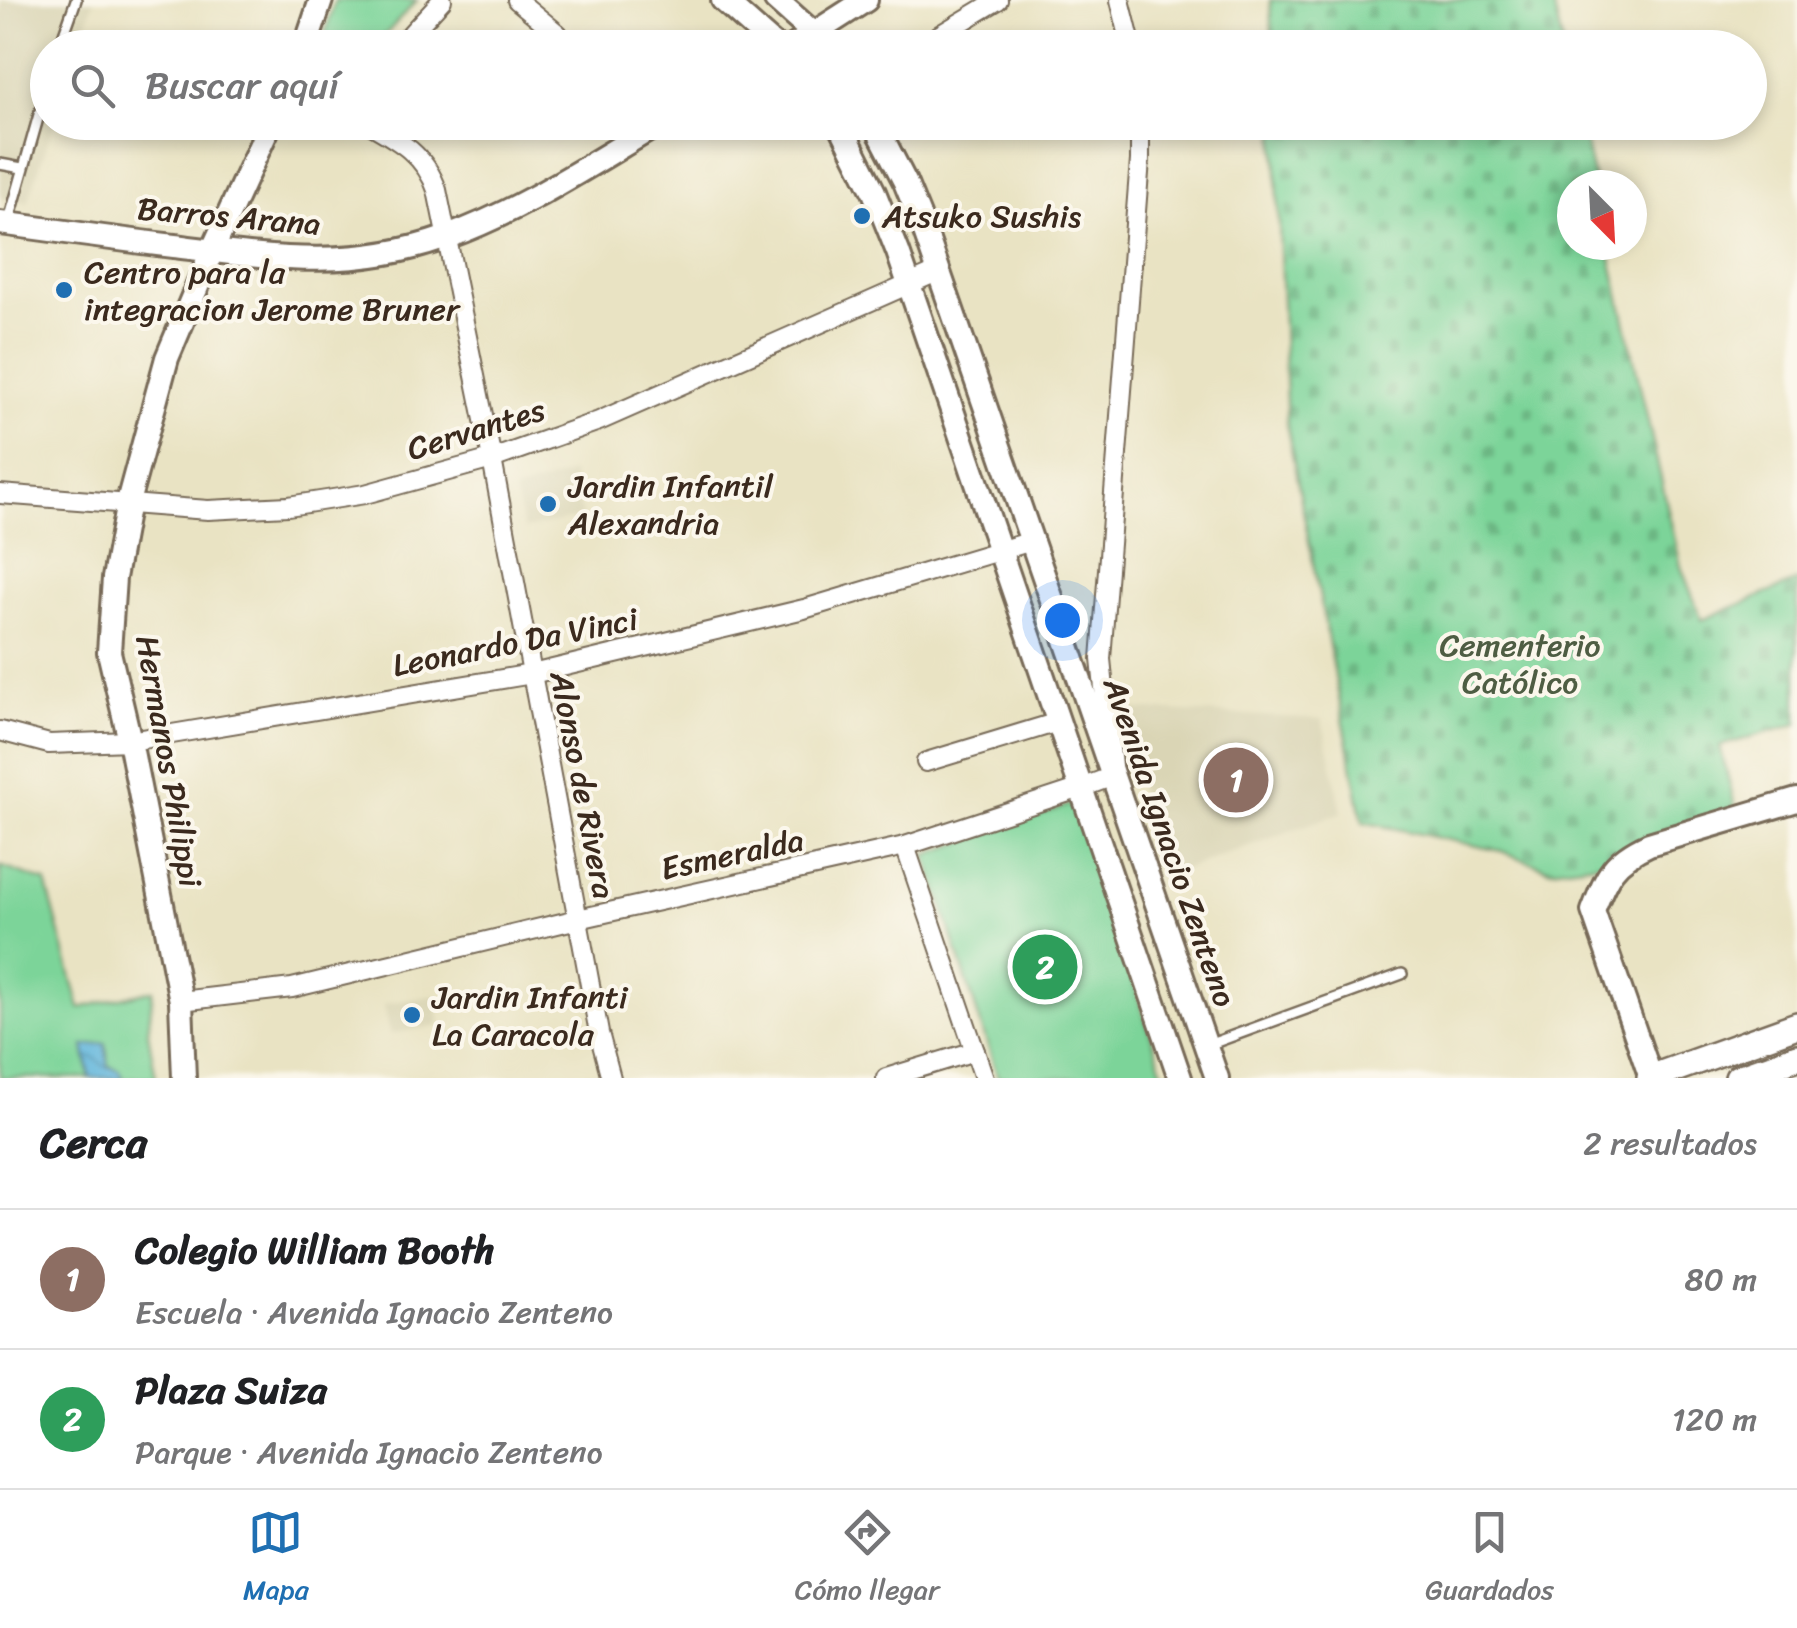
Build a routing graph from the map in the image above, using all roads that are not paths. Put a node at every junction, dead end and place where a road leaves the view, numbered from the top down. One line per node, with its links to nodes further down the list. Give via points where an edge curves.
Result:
1 (76, 0): 10 (lane)
2 (322, 0): 11 (street)
3 (442, 0): 12 (street)
4 (517, 0): 13 (street)
5 (723, 0): 14 (street)
6 (776, 0): 15 (street)
7 (866, 0): 16 (street)
8 (998, 0): 17 (street)
9 (1120, 0): 18 (street)
10 (65, 30)
11 (311, 30)
12 (414, 30)
13 (553, 30)
14 (757, 30)
15 (808, 30)
16 (830, 30)
17 (948, 30)
18 (1128, 30)
19 (30, 140): 27 (lane)
20 (263, 140): 30 (street, Hermanos Philippi)
21 (398, 140): 29 (street, Alonso de Rivera, via 423,162 437,190)
22 (631, 140): 29 (street, Barros Arana, via 509,211)
23 (847, 140): 32 (street, Avenida Ignacio Zenteno)
24 (883, 140): 31 (street, Avenida Ignacio Zenteno)
25 (1140, 140): 39 (street)
26 (0, 164): 27 (lane)
27 (22, 168): 28 (lane)
28 (4, 224): 30 (street, Barros Arana)
29 (446, 237): 30 (street, Barros Arana, via 338,259); 33 (street, Alonso de Rivera)
30 (212, 251): 35 (street, Hermanos Philippi, via 167,358)
31 (939, 271): 32 (street, Cervantes); 36 (street, Avenida Ignacio Zenteno)
32 (908, 283): 33 (street, Cervantes, via 599,421); 37 (street, Avenida Ignacio Zenteno)
33 (492, 460): 35 (street, Cervantes, via 365,494 288,506 208,510); 40 (street, Alonso de Rivera)
34 (0, 494): 35 (street, Cervantes)
35 (128, 502): 43 (street, Hermanos Philippi, via 110,652)
36 (1032, 541): 37 (street, Leonardo Da Vinci); 38 (street, Avenida Ignacio Zenteno)
37 (1000, 552): 40 (street, Leonardo Da Vinci, via 804,609); 41 (street, Avenida Ignacio Zenteno)
38 (1070, 653): 39 (street, via 1080,665); 45 (street, Avenida Ignacio Zenteno)
39 (1101, 660): 45 (street)
40 (532, 674): 43 (street, Leonardo Da Vinci); 49 (street, Alonso de Rivera)
41 (1058, 722): 44 (street); 46 (street, Avenida Ignacio Zenteno)
42 (0, 732): 43 (street, Leonardo Da Vinci, via 49,744)
43 (130, 740): 51 (street, Hermanos Philippi)
44 (926, 762)
45 (1113, 776): 46 (street, Esmeralda); 53 (street, Avenida Ignacio Zenteno)
46 (1081, 788): 48 (street, Esmeralda); 60 (street, Avenida Ignacio Zenteno)
47 (1797, 800): 62 (street, via 1649,844 1608,874 1593,911)
48 (906, 846): 49 (street, Esmeralda); 54 (street)
49 (578, 919): 51 (street, Esmeralda, via 292,988); 57 (street, Alonso de Rivera)
50 (1402, 974): 53 (lane)
51 (181, 1001): 56 (street, Hermanos Philippi)
52 (1797, 1025): 62 (main road)
53 (1206, 1046): 61 (street, Avenida Ignacio Zenteno)
54 (974, 1051): 58 (street); 59 (street)
55 (1797, 1056): 63 (main road)
56 (184, 1078)
57 (611, 1078)
58 (886, 1078)
59 (984, 1078)
60 (1180, 1078)
61 (1217, 1078)
62 (1650, 1078)
63 (1738, 1078)

